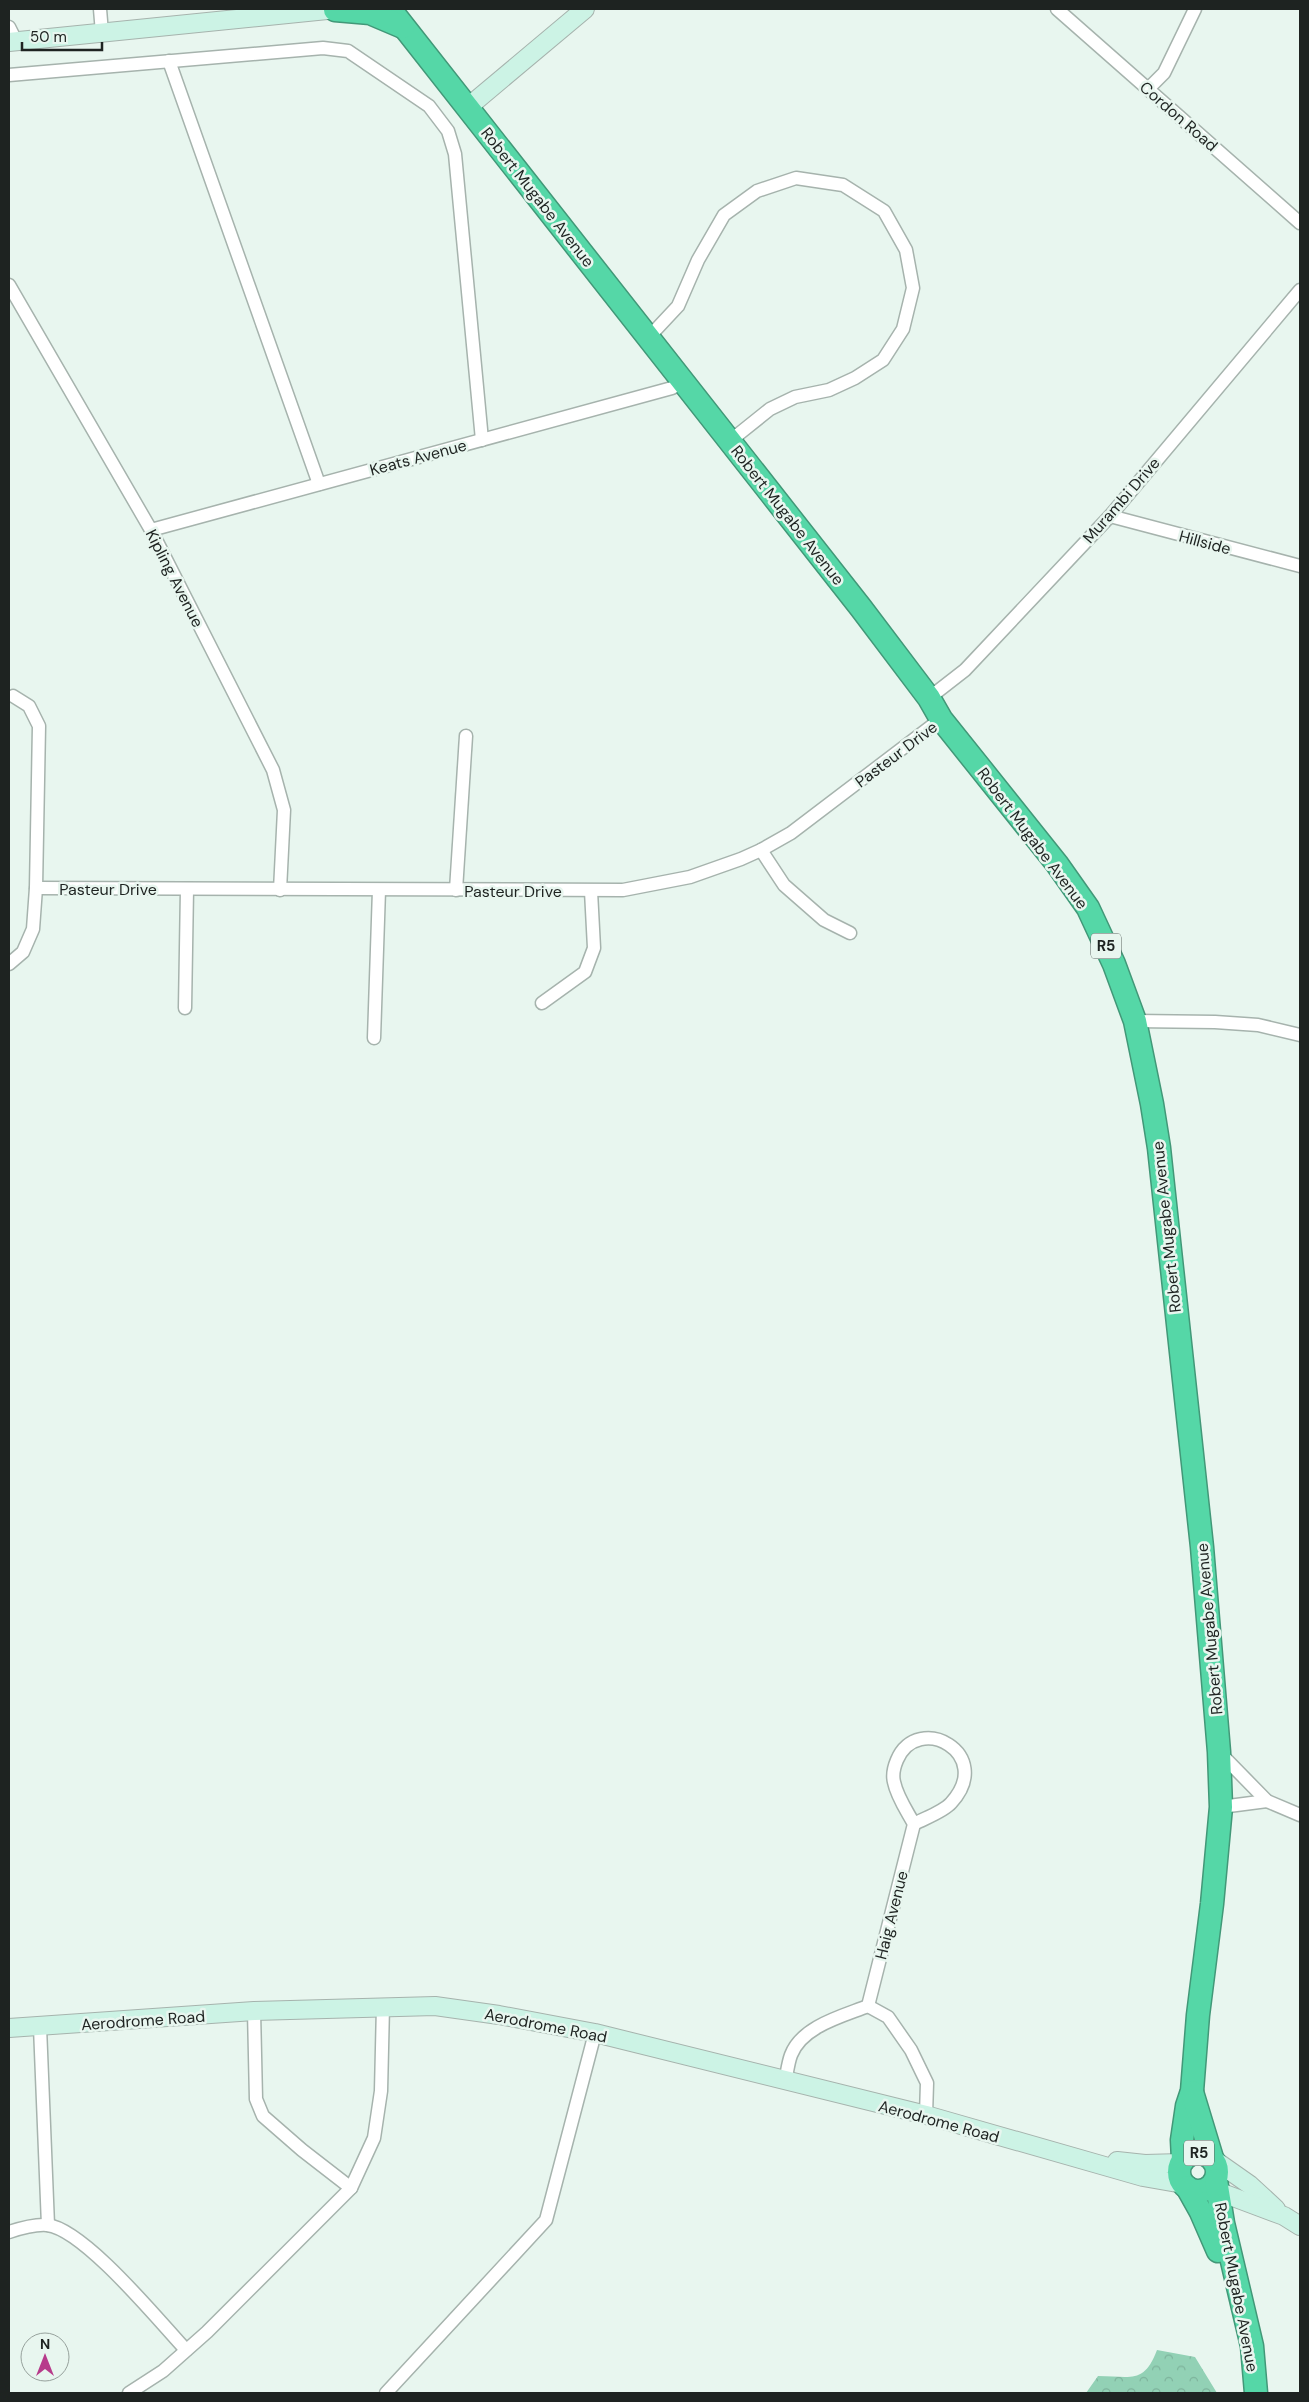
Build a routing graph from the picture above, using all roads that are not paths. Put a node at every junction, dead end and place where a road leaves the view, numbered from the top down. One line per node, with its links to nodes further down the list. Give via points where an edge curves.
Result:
1 (100, 9): 8 (street)
2 (336, 9): 7 (highway, via 370,14); 8 (street)
3 (390, 9): 7 (highway, Robert Mugabe Avenue / R5)
4 (584, 9): 13 (street)
5 (1057, 9): 12 (street, Cordon Road)
6 (1195, 9): 12 (street, via 1164,73)
7 (404, 27): 13 (highway, Robert Mugabe Avenue / R5)
8 (102, 33): 9 (street)
9 (11, 37)
10 (169, 61): 11 (street); 19 (street, via 323,48 348,51 429,106 448,131 454,154); 21 (street)
11 (9, 75)
12 (1148, 89): 14 (street, Cordon Road)
13 (467, 108): 17 (highway, Robert Mugabe Avenue / R5)
14 (1300, 223)
15 (9, 285): 23 (street, Kipling Avenue)
16 (1300, 290): 22 (street, Murambi Drive)
17 (649, 337): 18 (highway, Robert Mugabe Avenue / R5); 20 (street, via 678,306 698,260 724,215 756,191 796,178 834,183 843,185 884,212 906,250 913,288 903,329 883,360 829,390 795,397 770,409)
18 (684, 382): 19 (street, Keats Avenue); 20 (highway, Robert Mugabe Avenue / R5)
19 (482, 440): 21 (street, Keats Avenue)
20 (730, 441): 26 (highway, Robert Mugabe Avenue / R5)
21 (319, 484): 23 (street, Keats Avenue)
22 (1110, 516): 24 (street, Hillside); 26 (street, Murambi Drive, via 965,670)
23 (151, 530): 32 (street, Kipling Avenue, via 273,770 284,810)
24 (1300, 566)
25 (13, 696): 30 (street, via 29,706 39,726)
26 (929, 698): 27 (highway, Robert Mugabe Avenue / R5)
27 (941, 719): 29 (street, Pasteur Drive, via 791,833); 40 (highway, Robert Mugabe Avenue / R5, via 1057,864 1088,908 1114,964)
28 (466, 736): 34 (street)
29 (761, 850): 35 (street, Pasteur Drive, via 690,877 623,890); 36 (street, via 784,885 824,920)
30 (36, 888): 31 (street, Pasteur Drive); 37 (street, via 33,929 23,952)
31 (187, 889): 32 (street, Pasteur Drive); 39 (street)
32 (280, 890): 33 (street, Pasteur Drive)
33 (379, 890): 34 (street, Pasteur Drive); 42 (street)
34 (456, 890): 35 (street, Pasteur Drive)
35 (591, 891): 38 (street, via 594,948 585,972)
36 (850, 933)
37 (9, 964)
38 (542, 1003)
39 (185, 1008)
40 (1135, 1021): 41 (street, via 1216,1022); 43 (highway, Robert Mugabe Avenue / R5, via 1159,1148 1202,1547)
41 (1300, 1035)
42 (374, 1038)
43 (1219, 1752): 44 (street); 45 (highway, Robert Mugabe Avenue / R5)
44 (1268, 1801): 45 (street); 46 (street)
45 (1221, 1806): 56 (highway, Robert Mugabe Avenue / R5, via 1192,2091)
46 (1300, 1815)
47 (914, 1824): 47 (street, via 894,1782 893,1770 901,1752 915,1741 934,1738 950,1744 961,1754 964,1784 950,1804); 49 (street, Haig Avenue)
48 (383, 2006): 50 (street, Aerodrome Road); 53 (street, Aerodrome Road, via 435,2006); 57 (street, via 381,2092 374,2138)
49 (868, 2006): 54 (street, via 820,2026 803,2038 792,2054); 55 (street, via 888,2017 911,2050 927,2083)
50 (254, 2011): 51 (street, Aerodrome Road); 57 (street, via 256,2099 263,2116)
51 (40, 2027): 52 (street, Aerodrome Road); 59 (street)
52 (9, 2028)
53 (595, 2033): 54 (street, Aerodrome Road); 64 (street, via 546,2220)
54 (785, 2082): 55 (street, Aerodrome Road)
55 (926, 2115): 56 (street, Aerodrome Road, via 1143,2177)
56 (1200, 2174): 58 (street, Aerodrome Road); 58 (street, Aerodrome Road, via 1250,2185); 65 (highway, Robert Mugabe Avenue / R5, via 1210,2230 1243,2346); 66 (highway, Robert Mugabe Avenue / R5, via 1223,2223 1252,2346)
57 (351, 2188): 62 (street)
58 (1284, 2216): 60 (street, Aerodrome Road)
59 (48, 2225): 61 (street); 62 (street, via 96,2253)
60 (1300, 2226)
61 (9, 2232)
62 (186, 2350): 63 (street, via 163,2371)
63 (129, 2393)
64 (386, 2393)
65 (1248, 2393)
66 (1256, 2393)

